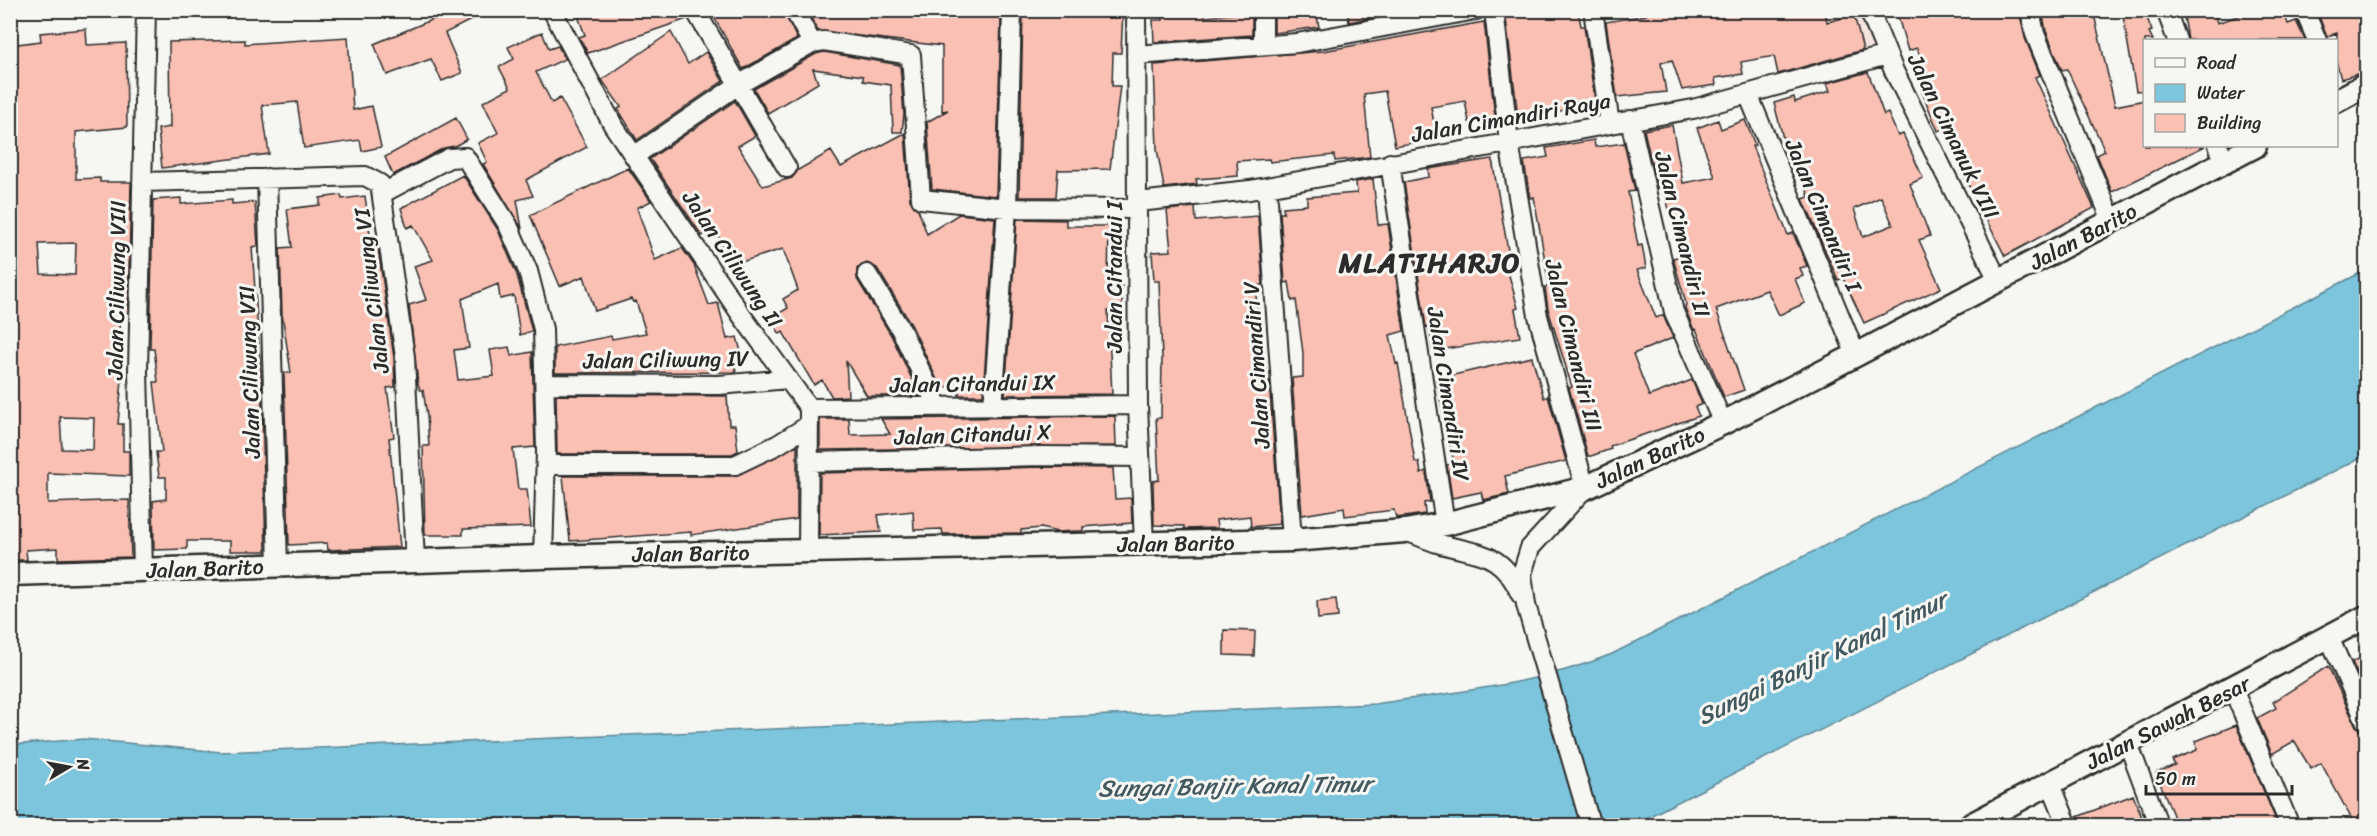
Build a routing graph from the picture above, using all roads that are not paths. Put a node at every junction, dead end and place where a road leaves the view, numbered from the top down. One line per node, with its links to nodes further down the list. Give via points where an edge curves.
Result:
1 (146, 10): 34 (street, Jalan Ciliwung VIII)
2 (552, 10): 30 (street, Jalan Ciliwung II)
3 (695, 10): 21 (street)
4 (794, 10): 17 (street)
5 (1012, 10): 38 (street)
6 (1136, 10): 19 (street, Jalan Citandui I)
7 (1263, 10): 18 (street)
8 (1476, 10): 18 (street, via 1298,43)
9 (1494, 10): 27 (street, Jalan Cimandiri III)
10 (1593, 10): 26 (street)
11 (1869, 10): 20 (street, Jalan Cimanuk VIII)
12 (2030, 10): 39 (street, via 2035,34)
13 (2166, 10): 15 (street)
14 (2304, 10): 16 (street)
15 (2177, 39)
16 (2318, 39)
17 (812, 43): 21 (street); 38 (street, Jalan Cimandiri Raya, via 824,41 911,55 920,196 924,200)
18 (1263, 45): 19 (street)
19 (1136, 55): 37 (street, Jalan Citandui I)
20 (1887, 55): 23 (street, Jalan Cimandiri Raya); 41 (street, Jalan Cimanuk VIII)
21 (738, 85): 30 (street); 32 (street)
22 (2367, 85): 24 (street)
23 (1748, 94): 25 (street, Jalan Cimandiri Raya); 42 (street, Jalan Cimandiri I)
24 (2339, 94)
25 (1630, 120): 26 (street, Jalan Cimandiri Raya); 49 (street, Jalan Cimandiri II, via 1674,312)
26 (1610, 124): 27 (street, Jalan Cimandiri Raya)
27 (1509, 142): 31 (street, Jalan Cimandiri Raya); 53 (street, Jalan Cimandiri III, via 1538,316)
28 (2251, 147): 29 (street, Jalan Barito)
29 (2221, 154): 39 (street, Jalan Barito)
30 (634, 156): 43 (street, Jalan Ciliwung II)
31 (1390, 164): 35 (street, Jalan Cimandiri Raya); 54 (street, Jalan Cimandiri IV)
32 (787, 168)
33 (267, 178): 34 (street, Jalan Ciliwung VI); 36 (street, Jalan Ciliwung VI, via 365,176 380,184); 61 (street, Jalan Ciliwung VII)
34 (142, 182): 62 (street, Jalan Ciliwung VIII, via 138,371)
35 (1267, 187): 37 (street, Jalan Cimandiri Raya); 56 (street, Jalan Cimandiri V)
36 (383, 193): 44 (street, via 449,158 465,157 471,164 508,225 531,280 543,328); 60 (street, Jalan Ciliwung VI, via 405,357)
37 (1138, 205): 38 (street, Jalan Cimandiri Raya); 45 (street, Jalan Citandui I)
38 (1007, 208): 47 (street)
39 (2112, 221): 41 (street, Jalan Barito)
40 (867, 274): 46 (street, via 902,330)
41 (1998, 280): 42 (street, Jalan Barito)
42 (1856, 355): 49 (street, Jalan Barito)
43 (788, 379): 44 (street, Jalan Ciliwung IV, via 719,384); 48 (street, Jalan Ciliwung II)
44 (545, 384): 52 (street)
45 (1138, 405): 47 (street, Jalan Citandui IX); 50 (street, Jalan Citandui I)
46 (938, 407): 47 (street, Jalan Citandui IX); 48 (street, Jalan Citandui IX)
47 (993, 407)
48 (809, 416): 51 (street); 52 (street, via 777,445 735,465)
49 (1723, 423): 53 (street, Jalan Barito)
50 (1140, 457): 51 (street, Jalan Citandui X, via 1053,455); 57 (street, Jalan Citandui I)
51 (809, 462): 58 (street)
52 (546, 465): 59 (street)
53 (1586, 488): 54 (street, Jalan Barito); 64 (street, via 1530,548 1522,574)
54 (1445, 524): 55 (street, Jalan Barito)
55 (1405, 531): 56 (street, Jalan Barito); 64 (street, via 1488,556 1515,580)
56 (1292, 540): 57 (street, Jalan Barito)
57 (1144, 544): 58 (street, Jalan Barito)
58 (808, 550): 59 (street, Jalan Barito)
59 (543, 557): 60 (street, Jalan Barito)
60 (415, 561): 61 (street, Jalan Barito)
61 (278, 566): 62 (street, Jalan Barito)
62 (143, 570): 63 (street, Jalan Barito)
63 (10, 574)
64 (1526, 604): 71 (street)
65 (2367, 617): 66 (street, Jalan Sawah Besar)
66 (2329, 637): 67 (street, Jalan Sawah Besar); 68 (street)
67 (2233, 689): 69 (street, Jalan Sawah Besar); 75 (street)
68 (2367, 722)
69 (2128, 743): 70 (street, Jalan Sawah Besar); 74 (street)
70 (2050, 782): 72 (street, Jalan Sawah Besar); 73 (street)
71 (1591, 825)
72 (1969, 825)
73 (2068, 825)
74 (2159, 825)
75 (2290, 825)

